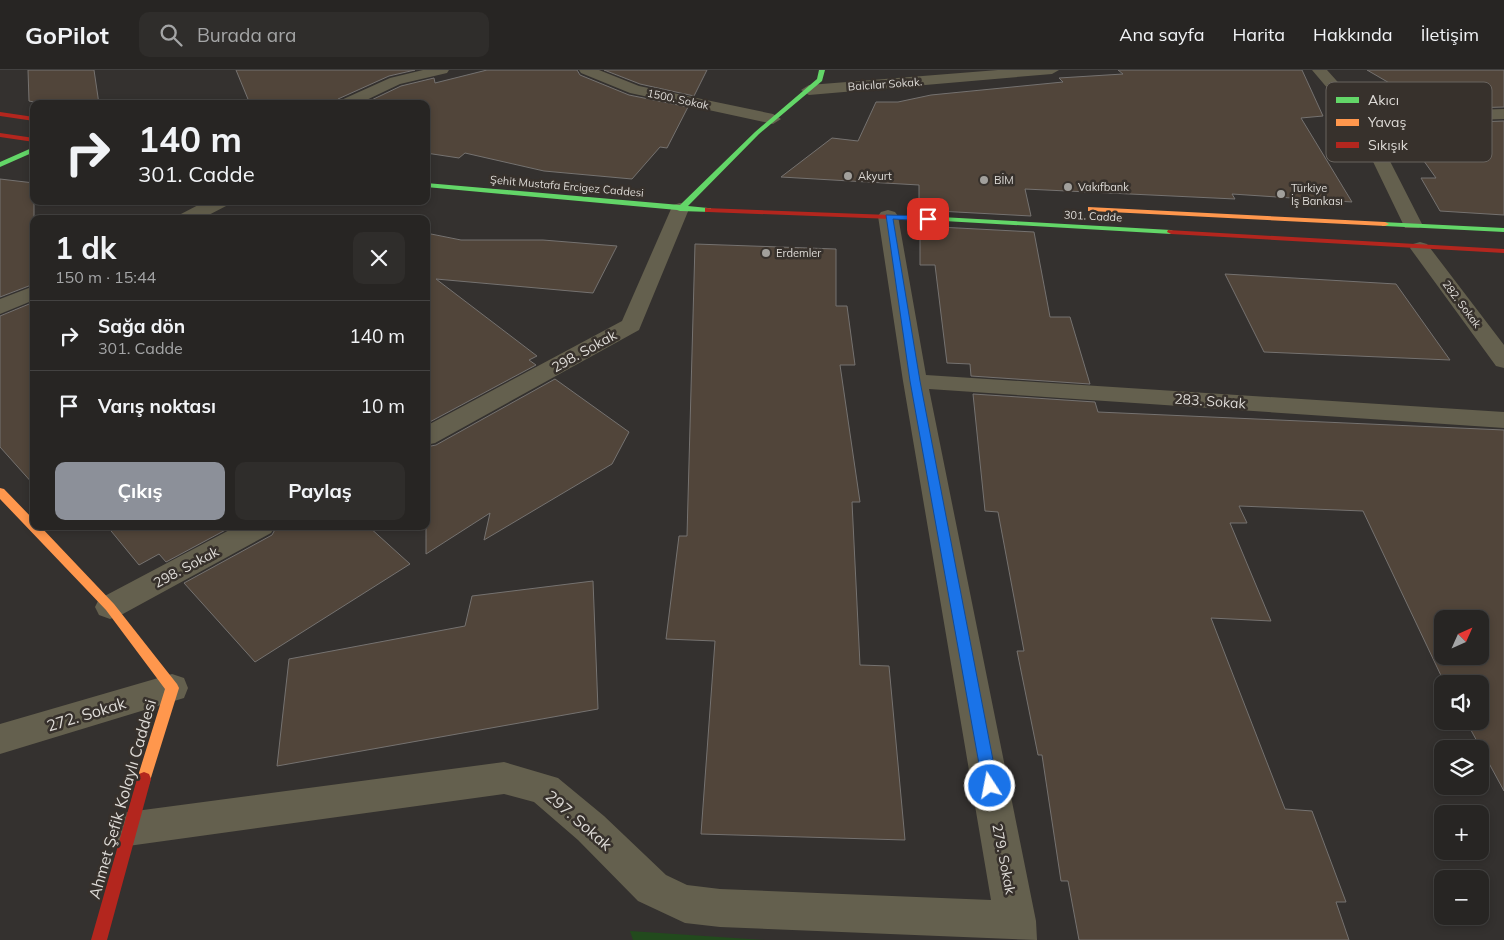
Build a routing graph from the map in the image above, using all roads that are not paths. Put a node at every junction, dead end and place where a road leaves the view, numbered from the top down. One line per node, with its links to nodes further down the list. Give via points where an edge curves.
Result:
1 (442, 70): 6 (street)
2 (586, 70): 12 (street, 1500. Sokak, via 635,90)
3 (822, 70): 8 (main road, via 820,80)
4 (1052, 70): 8 (street, Balcılar Sokak.)
5 (1319, 70): 7 (street)
6 (390, 75): 9 (street)
7 (1329, 82)
8 (809, 90): 12 (main road)
9 (351, 100)
10 (0, 114): 11 (main road)
11 (30, 118)
12 (774, 119): 19 (main road)
13 (0, 135): 14 (main road)
14 (30, 139)
15 (30, 150): 17 (main road)
16 (1381, 162): 26 (street)
17 (0, 165)
18 (430, 185): 21 (main road, Şehit Mustafa Ercigez Caddesi)
19 (699, 191): 20 (main road); 21 (main road); 21 (main road, Şehit Mustafa Ercigez Caddesi)
20 (718, 192)
21 (680, 200): 25 (main road, 301. Cadde); 35 (street, 298. Sokak, via 631,325)
22 (213, 205): 24 (street)
23 (1075, 209): 26 (main road, 301. Cadde)
24 (194, 215)
25 (888, 216): 28 (main road, 301. Cadde); 33 (street, 279. Sokak)
26 (1412, 224): 27 (main road, 301. Cadde)
27 (1504, 230)
28 (1420, 248): 29 (main road, 301. Cadde); 32 (street, 282. Sokak)
29 (1504, 251)
30 (30, 294): 31 (street)
31 (0, 307)
32 (1504, 361)
33 (915, 381): 34 (street, 283. Sokak); 44 (street, 279. Sokak)
34 (1504, 420)
35 (430, 435)
36 (0, 492): 37 (main road, Ahmet Şefik Kolaylı Caddesi)
37 (30, 523)
38 (36, 530): 40 (main road, Ahmet Şefik Kolaylı Caddesi)
39 (254, 530): 40 (street, 298. Sokak)
40 (110, 607): 41 (main road, Ahmet Şefik Kolaylı Caddesi)
41 (172, 688): 42 (street, 272. Sokak); 43 (main road, Ahmet Şefik Kolaylı Caddesi)
42 (0, 739)
43 (128, 828): 44 (street, 297. Sokak, via 504,778 545,789 591,828 652,888 685,904); 45 (main road, Ahmet Şefik Kolaylı Caddesi)
44 (1017, 931)
45 (99, 940)

